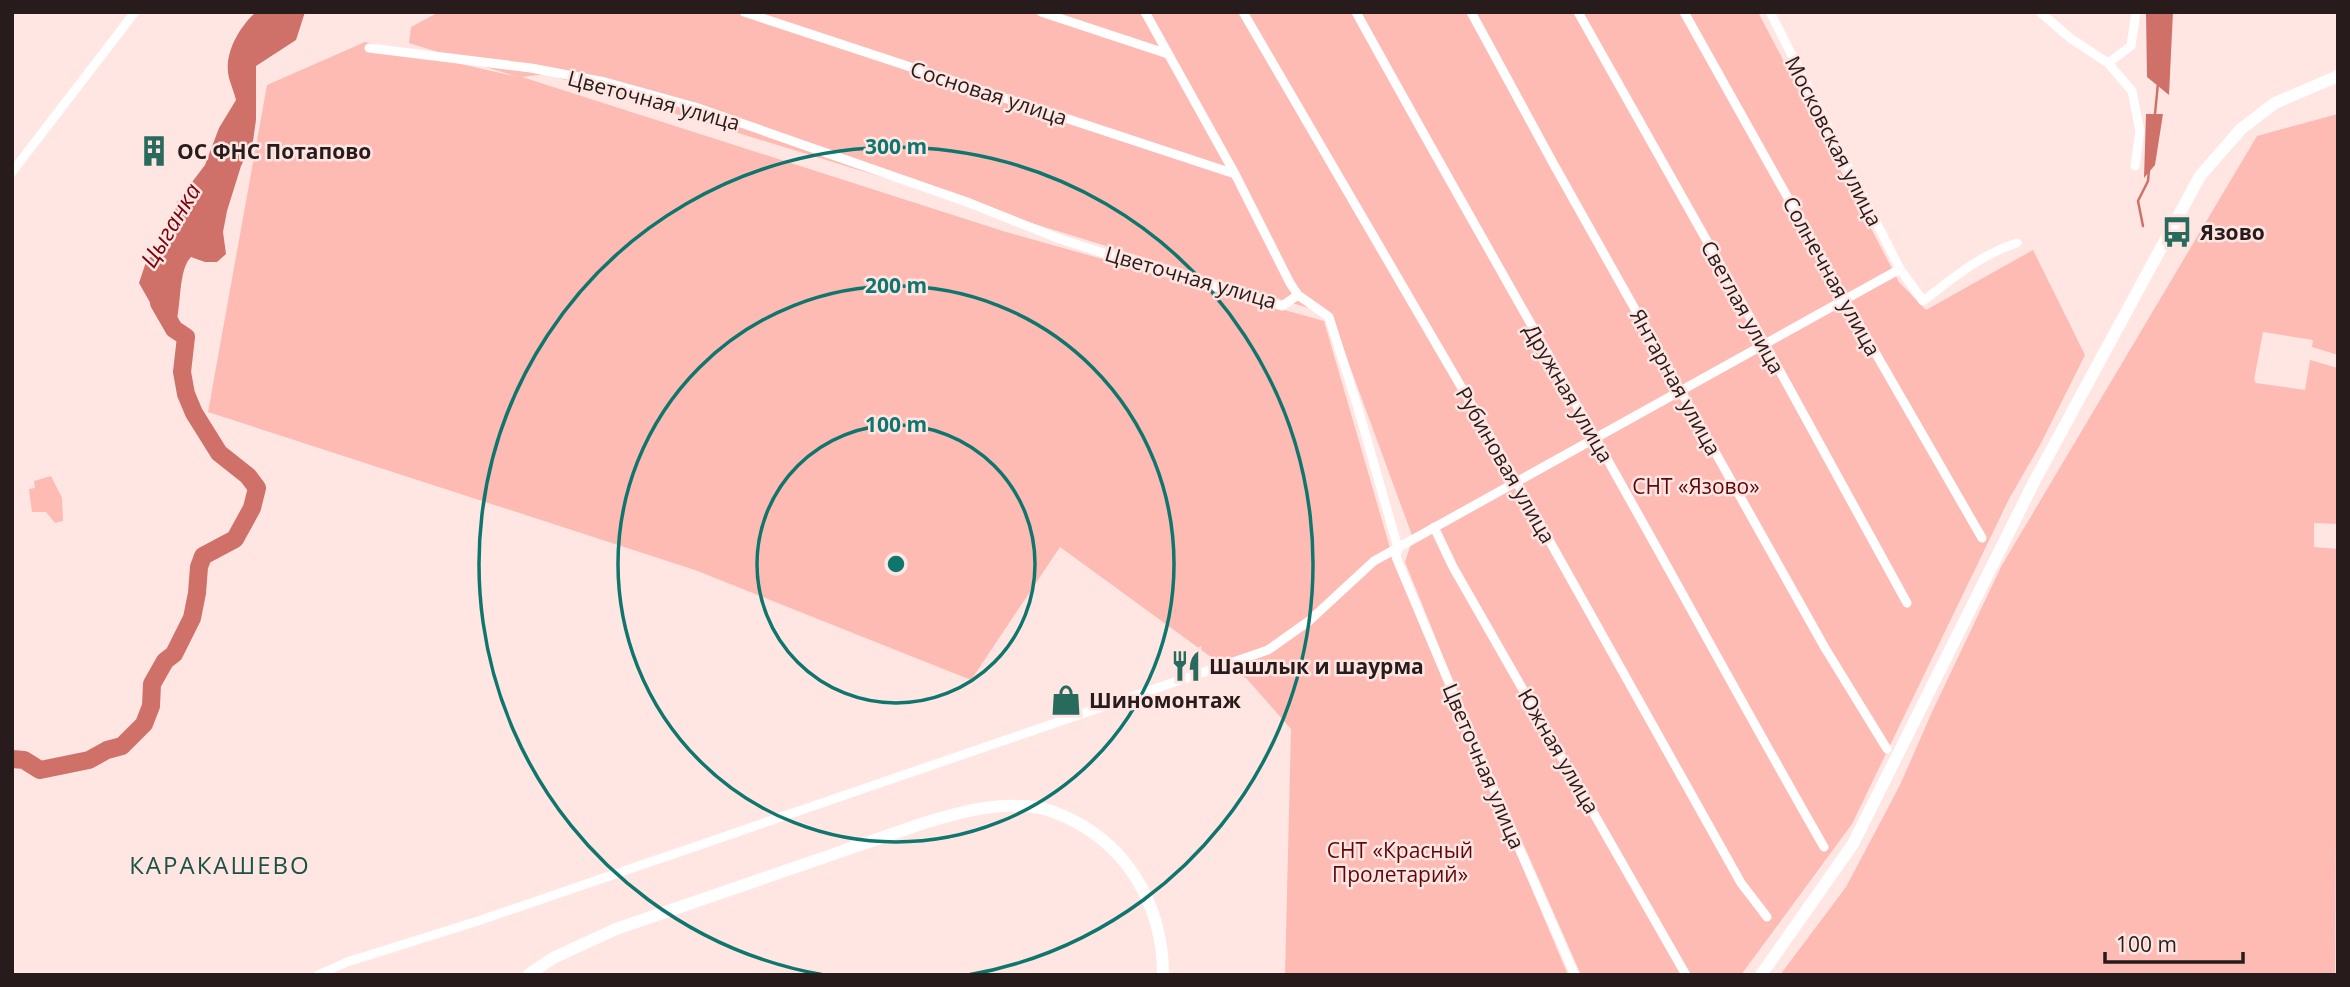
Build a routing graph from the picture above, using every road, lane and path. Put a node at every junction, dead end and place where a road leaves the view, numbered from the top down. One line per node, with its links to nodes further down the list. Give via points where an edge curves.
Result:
1 (135, 12): 18 (street)
2 (744, 12): 19 (street, Сосновая улица)
3 (1041, 12): 14 (street)
4 (1144, 12): 14 (street)
5 (1243, 12): 27 (street, Рубиновая улица)
6 (1356, 12): 26 (street, Дружная улица)
7 (1471, 12): 25 (street, Янтарная улица)
8 (1577, 12): 24 (street, Светлая улица)
9 (1684, 12): 23 (street, Солнечная улица)
10 (1770, 12): 21 (street, Московская улица)
11 (2040, 12): 15 (street)
12 (2136, 12): 15 (street, via 2131,46)
13 (369, 48): 22 (street, Цветочная улица, via 605,82 695,107 1147,267 1282,306)
14 (1168, 54): 19 (street)
15 (2108, 63): 17 (street, via 2132,91 2140,131)
16 (2338, 76): 40 (main road, via 2276,103 2241,129 2200,176 2033,484 1853,844)
17 (2136, 166)
18 (12, 172)
19 (1235, 174): 22 (street)
20 (2017, 243): 21 (street, Московская улица, via 1975,263 1923,301)
21 (1900, 270): 23 (street)
22 (1298, 295): 30 (street, Цветочная улица, via 1329,317)
23 (1845, 300): 24 (street); 29 (street, Солнечная улица)
24 (1765, 344): 25 (street); 31 (street, Светлая улица)
25 (1681, 391): 26 (street); 32 (street, Янтарная улица, via 1825,649)
26 (1595, 438): 27 (street); 33 (street, Дружная улица)
27 (1516, 481): 28 (street); 34 (street, Рубиновая улица, via 1741,883)
28 (1434, 527): 30 (street); 39 (street, Южная улица)
29 (1982, 538)
30 (1398, 547): 35 (street, via 1374,561 1309,621 1268,650); 38 (street, Цветочная улица, via 1401,570)
31 (1907, 603)
32 (1887, 749)
33 (1824, 847)
34 (1767, 918)
35 (318, 975)
36 (528, 975): 37 (main road, via 616,929 923,823 1002,805 1036,807 1070,818 1101,837 1129,866 1159,929)
37 (1163, 975)
38 (1575, 975)
39 (1686, 975)
40 (1761, 975)

